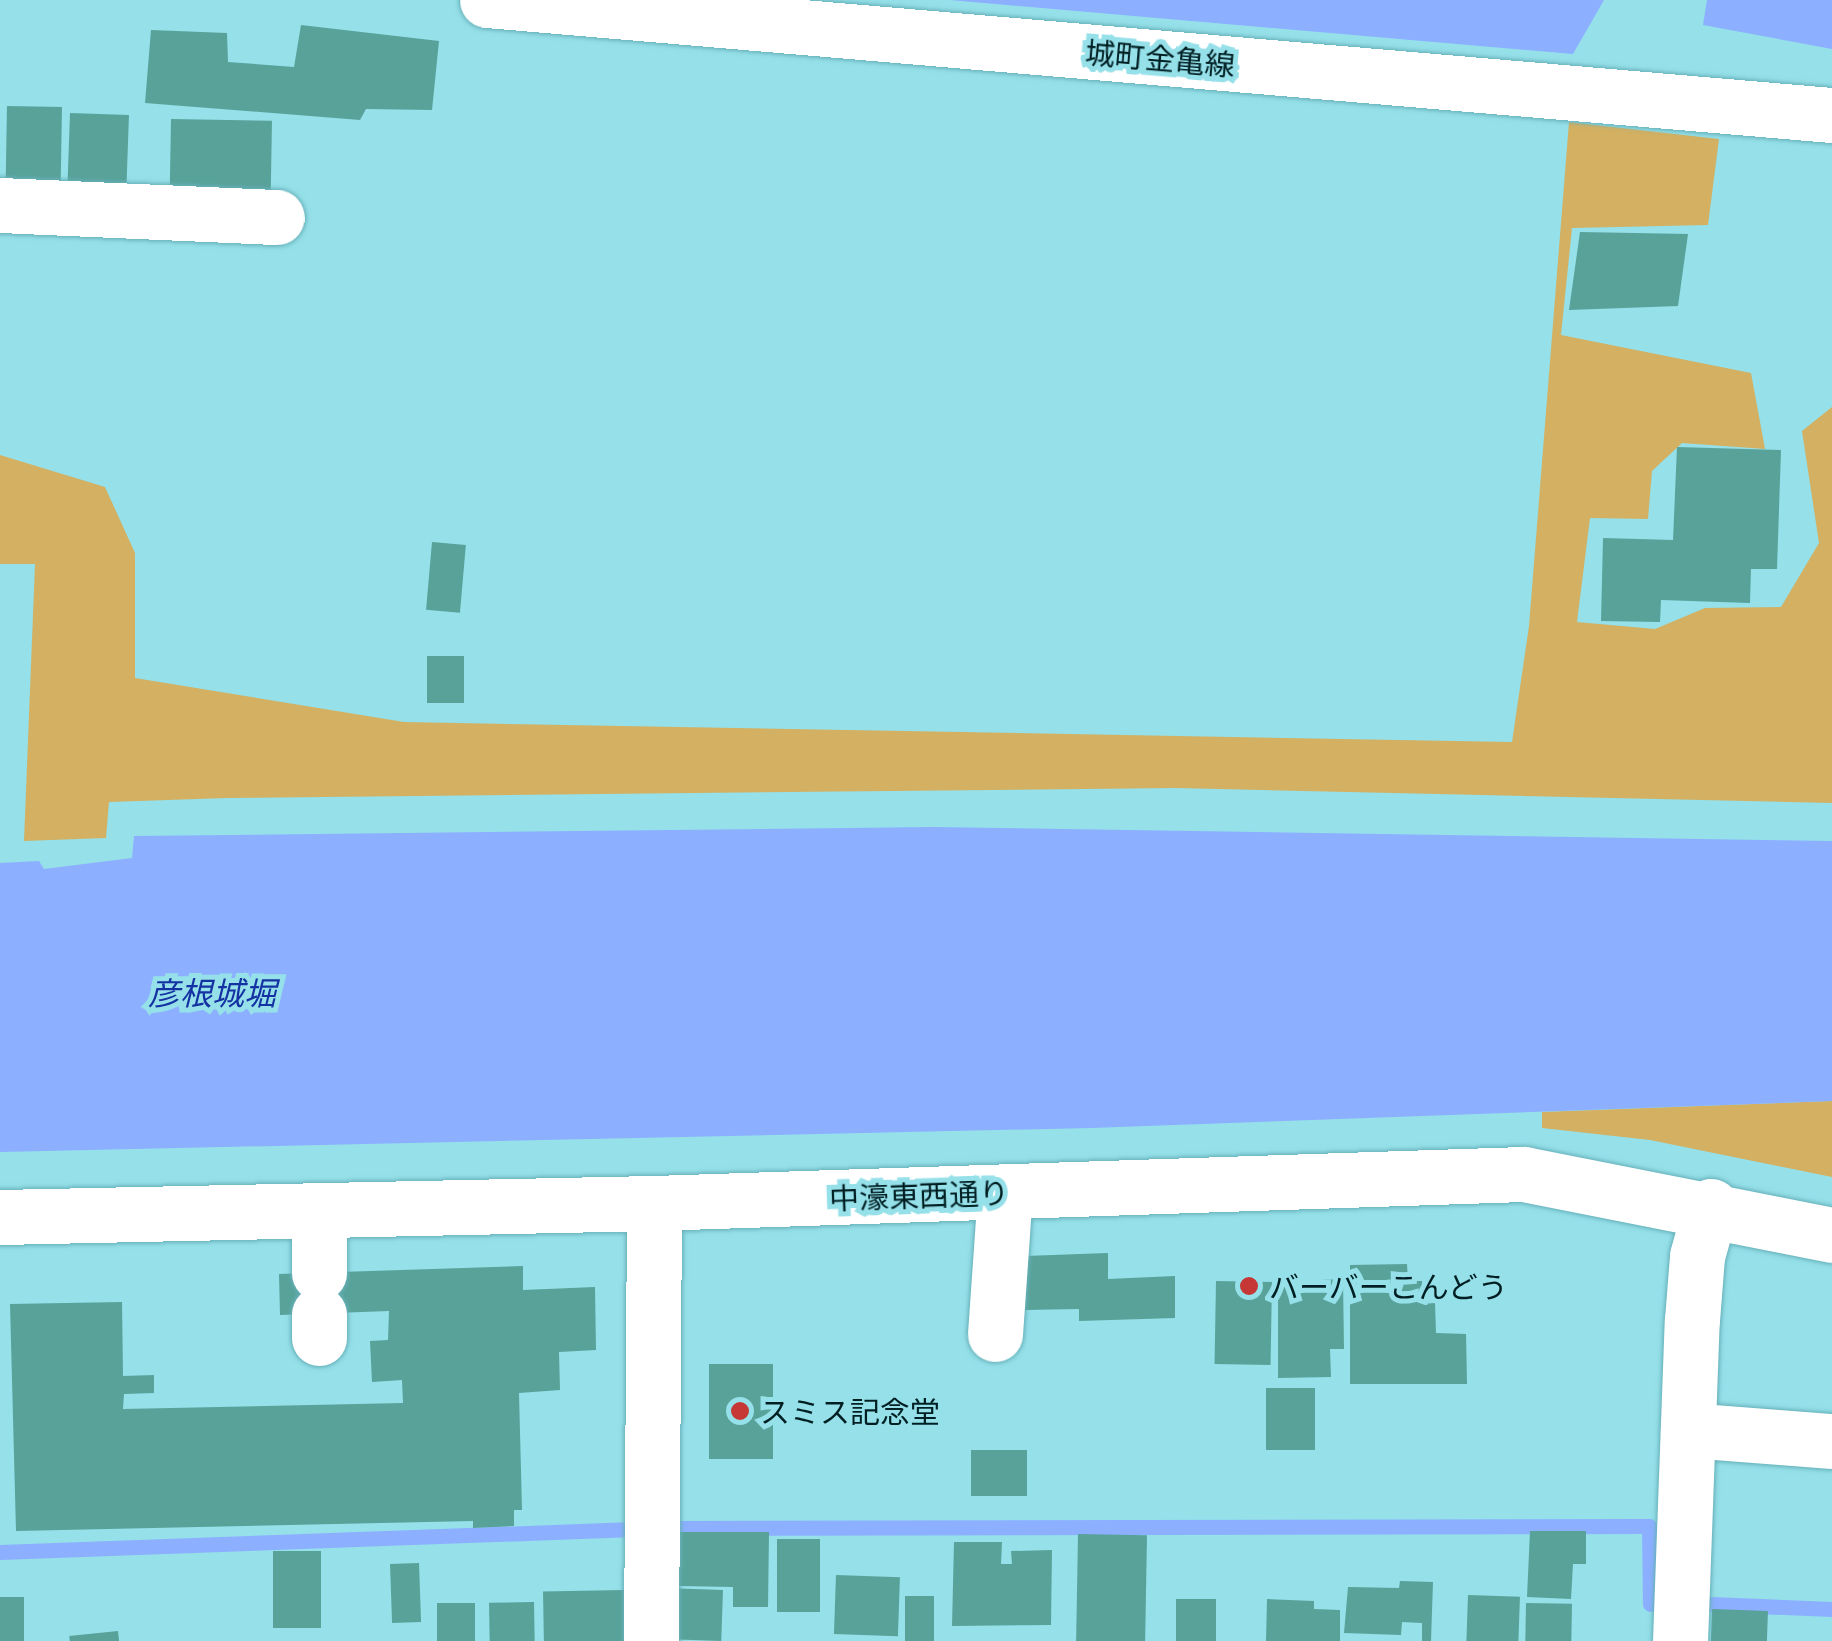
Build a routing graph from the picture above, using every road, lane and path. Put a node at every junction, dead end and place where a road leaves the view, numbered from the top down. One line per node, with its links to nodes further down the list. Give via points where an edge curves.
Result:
1 (487, 0): 2 (street, 城町金亀線, via 650,36 1549,114)
2 (1832, 114)
3 (0, 205): 4 (street)
4 (276, 217)
5 (1005, 1192): 6 (street, 中濠東西通り); 7 (street, 中濠東西通り, via 1524,1174); 12 (street)
6 (654, 1204): 8 (street, 中濠東西通り); 15 (street)
7 (1711, 1206): 10 (street, 中濠東西通り); 13 (street, via 1697,1256)
8 (319, 1210): 9 (street, 中濠東西通り); 11 (street)
9 (0, 1216)
10 (1832, 1235)
11 (319, 1308)
12 (995, 1334)
13 (1688, 1430): 14 (street); 16 (street)
14 (1832, 1441)
15 (651, 1641)
16 (1680, 1641)

